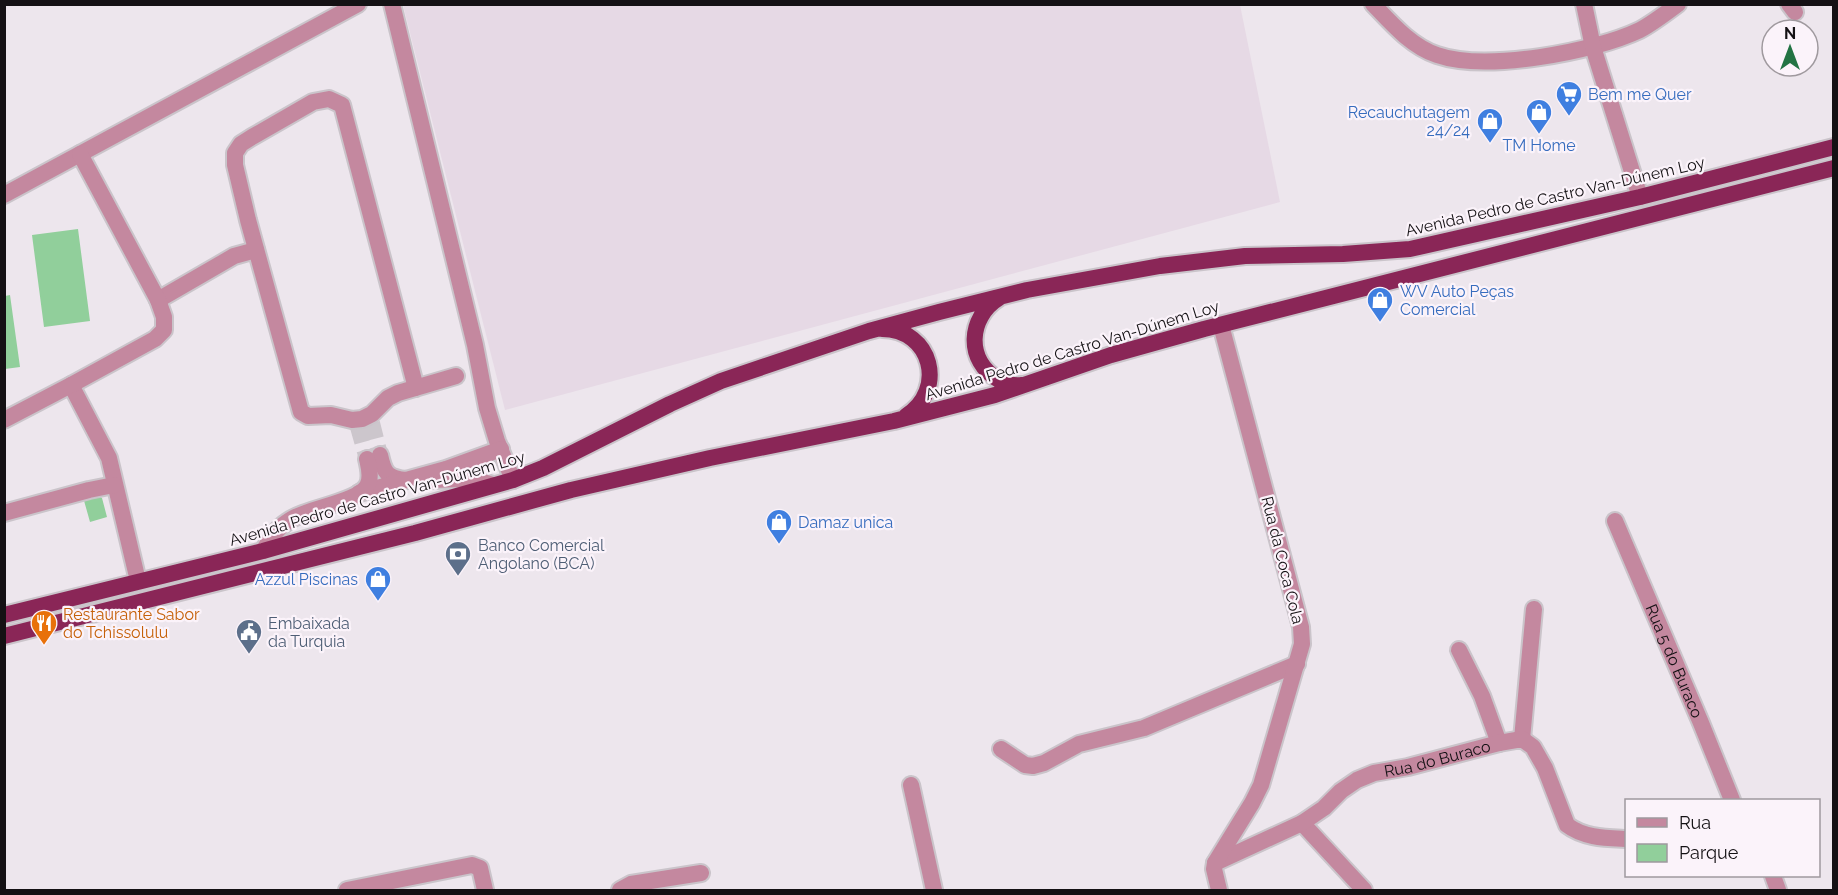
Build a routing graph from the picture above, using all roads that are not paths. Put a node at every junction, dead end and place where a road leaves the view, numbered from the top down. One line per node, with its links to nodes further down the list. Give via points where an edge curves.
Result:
1 (358, 4): 8 (street)
2 (392, 4): 23 (street, via 487,408)
3 (1373, 4): 6 (street, via 1408,40 1437,55 1472,62)
4 (1584, 4): 6 (street)
5 (1678, 4): 6 (street, via 1641,30)
6 (1593, 48): 11 (street)
7 (1833, 147): 11 (highway, Avenida Pedro de Castro Van-Dúnem Loy)
8 (80, 154): 10 (street); 14 (street)
9 (1833, 168): 15 (highway, Avenida Pedro de Castro Van-Dúnem Loy)
10 (4, 195)
11 (1640, 197): 13 (highway, Avenida Pedro de Castro Van-Dúnem Loy, via 1410,249 1211,259)
12 (256, 250): 14 (street, via 234,256); 20 (street, via 301,412 364,421 388,398); 20 (street, via 235,153 241,144 313,102 329,99 342,105)
13 (1006, 296): 16 (highway, Avenida Pedro de Castro Van-Dúnem Loy); 18 (highway, via 981,315 976,329 976,353 989,373 1002,381 1017,386)
14 (158, 300): 19 (street, via 164,330 155,339)
15 (1221, 325): 18 (highway, Avenida Pedro de Castro Van-Dúnem Loy, via 1111,355); 37 (street, Rua da Coca Cola, via 1301,627)
16 (869, 331): 22 (highway, via 884,329 906,335 918,344 928,363 929,385 924,399 908,415); 25 (highway, Avenida Pedro de Castro Van-Dúnem Loy, via 721,381)
17 (456, 376): 20 (street)
18 (1032, 383): 22 (highway, Avenida Pedro de Castro Van-Dúnem Loy)
19 (71, 386): 21 (street); 26 (street, via 109,458)
20 (416, 388)
21 (4, 420)
22 (894, 421): 35 (highway, Avenida Pedro de Castro Van-Dúnem Loy, via 571,490)
23 (501, 449): 24 (street); 25 (street)
24 (409, 480): 27 (street, via 464,478); 28 (street); 28 (street, via 390,477 374,457 370,479)
25 (513, 480): 27 (highway, Avenida Pedro de Castro Van-Dúnem Loy)
26 (114, 485): 29 (street); 32 (street)
27 (493, 485): 31 (highway, Avenida Pedro de Castro Van-Dúnem Loy)
28 (359, 494): 31 (street, via 287,521)
29 (4, 513)
30 (1615, 521): 42 (street, Rua 5 do Buraco)
31 (263, 551): 32 (highway, Avenida Pedro de Castro Van-Dúnem Loy)
32 (138, 581): 34 (highway, Avenida Pedro de Castro Van-Dúnem Loy)
33 (1534, 609): 38 (street)
34 (4, 615)
35 (4, 636)
36 (1459, 650): 39 (street)
37 (1297, 664): 40 (street, via 1144,728 1079,744 1044,763 1024,765); 45 (street, Rua da Coca Cola, via 1261,785)
38 (1522, 739): 39 (street, Rua do Buraco); 44 (street, via 1533,747 1545,768 1567,825 1588,835)
39 (1499, 743): 43 (street, Rua do Buraco, via 1374,773 1341,791)
40 (1001, 749)
41 (911, 785): 50 (street)
42 (1731, 799)
43 (1302, 823): 45 (street, Rua do Buraco); 52 (street)
44 (1625, 839)
45 (1215, 863): 51 (street)
46 (701, 873): 49 (street, via 631,884)
47 (347, 891): 48 (street, via 472,865 480,868)
48 (485, 891)
49 (620, 891)
50 (934, 891)
51 (1219, 891)
52 (1364, 891)

